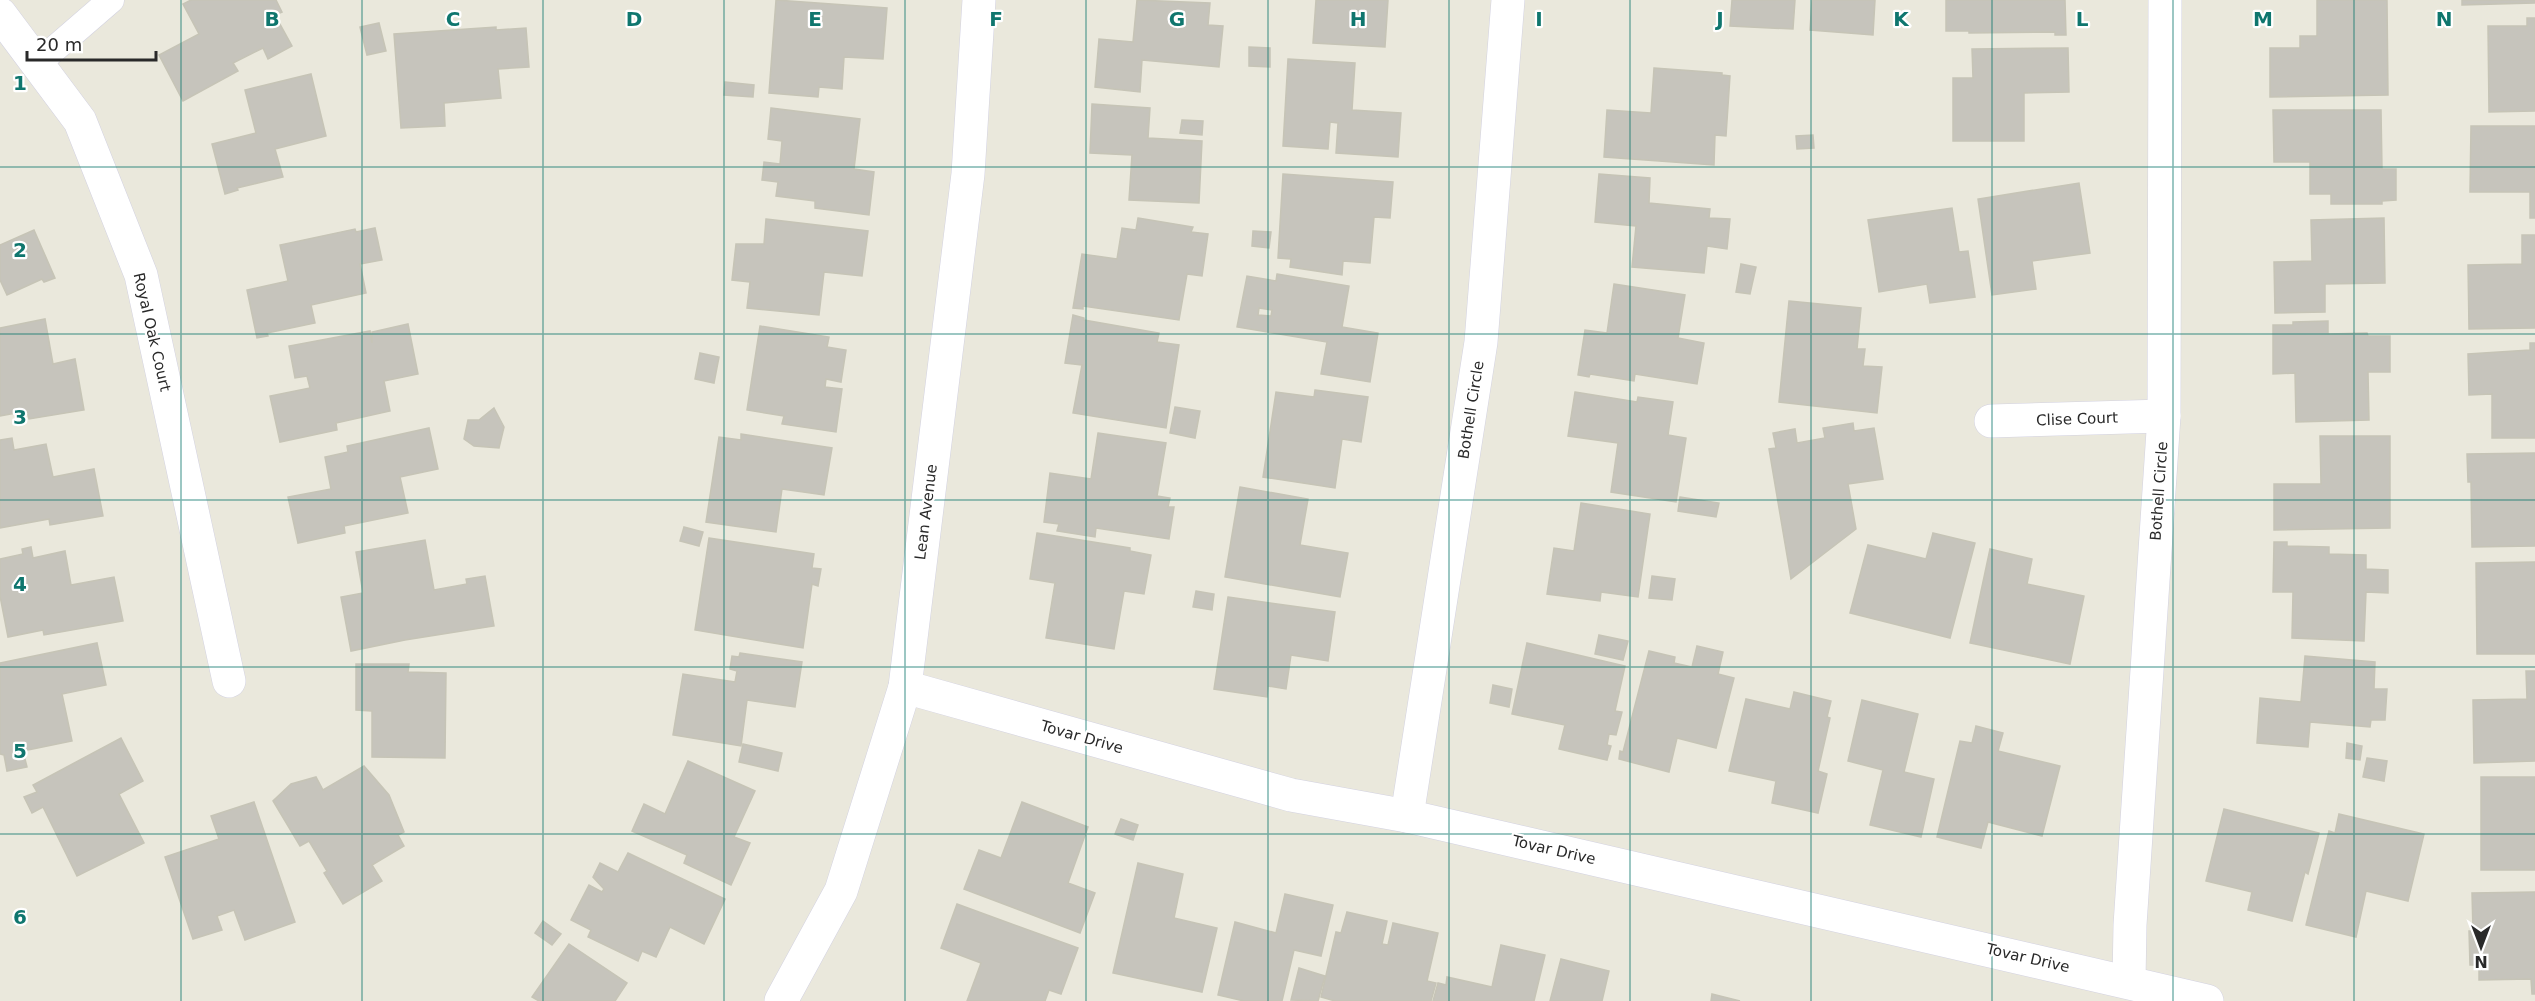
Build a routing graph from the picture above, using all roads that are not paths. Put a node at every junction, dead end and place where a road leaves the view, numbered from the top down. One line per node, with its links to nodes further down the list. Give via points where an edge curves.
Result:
1 (111, 0): 6 (lane)
2 (979, 0): 10 (street, Lean Avenue, via 968,174)
3 (1508, 0): 11 (street, Bothell Circle, via 1481,342)
4 (2165, 0): 7 (street, Bothell Circle)
5 (0, 14): 6 (street, Royal Oak Court)
6 (37, 64): 9 (street, Royal Oak Court, via 80,121 141,275)
7 (2164, 416): 8 (street, Clise Court); 12 (street, Bothell Circle)
8 (1991, 421)
9 (229, 681)
10 (905, 687): 11 (street, Tovar Drive, via 1291,795); 13 (street, Lean Avenue, via 841,891)
11 (1407, 816): 12 (street, Tovar Drive)
12 (2129, 981): 14 (street, Tovar Drive)
13 (781, 1001)
14 (2207, 1001)

